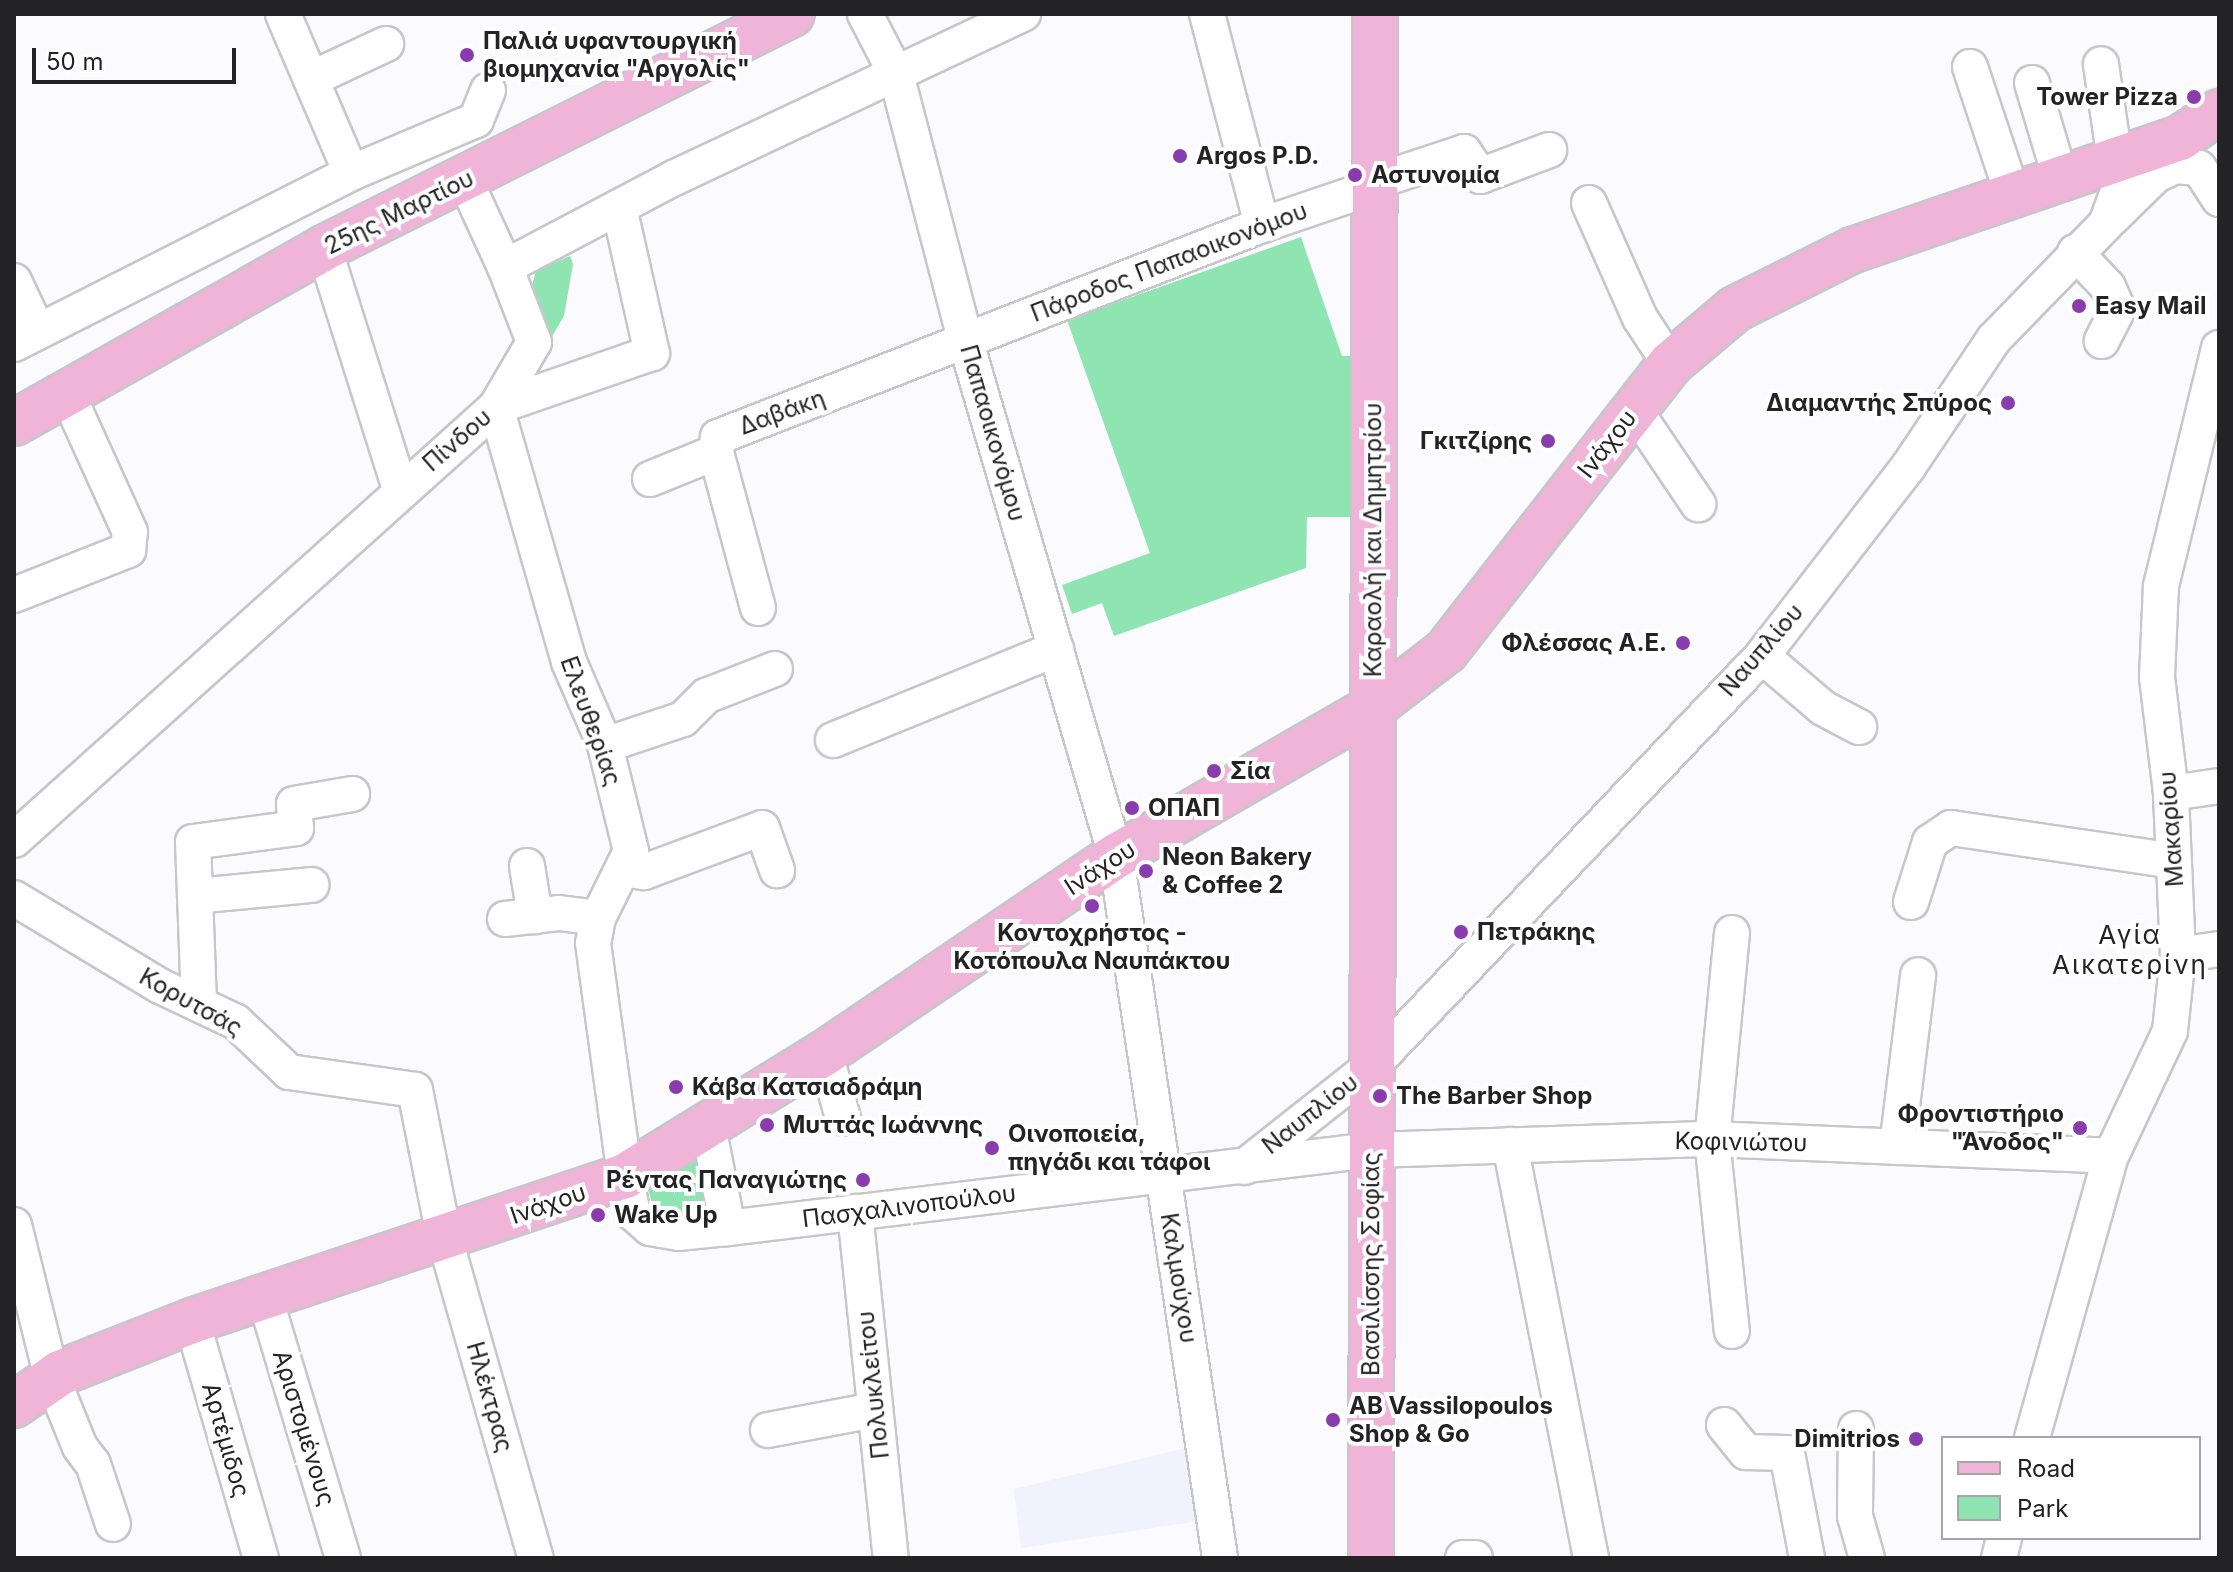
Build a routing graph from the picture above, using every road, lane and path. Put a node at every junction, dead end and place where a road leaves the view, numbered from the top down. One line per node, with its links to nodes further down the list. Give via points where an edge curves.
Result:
1 (792, 14): 19 (main road, 25ης Μαρτίου)
2 (865, 14): 10 (street, Παπαοικονόμου)
3 (1023, 14): 10 (street)
4 (1207, 14): 26 (street)
5 (1375, 14): 20 (main road, Καραολή και Δημητρίου)
6 (284, 17): 11 (street)
7 (386, 44): 11 (street)
8 (2101, 64): 16 (street, Ναυπλίου)
9 (1970, 67): 21 (street)
10 (896, 74): 24 (street); 32 (street, Παπαοικονόμου)
11 (311, 79): 17 (street)
12 (2032, 83): 18 (street)
13 (488, 90): 17 (street, via 476,120)
14 (2219, 112): 16 (main road, via 2180,138)
15 (1549, 150): 20 (street, Πάροδος Παπαοικονόμου, via 1480,176 1464,152)
16 (2115, 157): 18 (main road, Ινάχου); 25 (street, Ναυπλίου, via 2119,188)
17 (351, 173): 31 (street)
18 (2060, 177): 21 (main road, Ινάχου)
19 (465, 180): 27 (main road, 25ης Μαρτίου); 29 (street)
20 (1374, 184): 26 (street, Πάροδος Παπαοικονόμου); 50 (main road, Καραολή και Δημητρίου)
21 (2012, 193): 35 (main road, Ινάχου, via 1791,278 1735,309)
22 (2219, 199): 25 (street, via 2199,168 2175,166 2156,175)
23 (1589, 203): 35 (street, via 1640,318)
24 (619, 207): 29 (street); 37 (street, via 652,353)
25 (2106, 224): 28 (street, Ναυπλίου)
26 (1262, 225): 32 (street, Πάροδος Παπαοικονόμου)
27 (324, 248): 36 (main road, 25ης Μαρτίου); 43 (street)
28 (2075, 252): 33 (street, via 2108,287 2118,309); 48 (street, Ναυπλίου, via 1994,339 1908,467)
29 (505, 267): 37 (street, Πίνδου, via 534,342)
30 (14, 281): 31 (street)
31 (25, 337)
32 (965, 339): 40 (street, Δαβάκη, via 731,430 718,437); 47 (street, Παπαοικονόμου)
33 (2102, 341)
34 (2219, 348): 41 (street, Μακαρίου)
35 (1670, 364): 38 (main road, Ινάχου)
36 (66, 391): 39 (main road, 25ης Μαρτίου); 45 (street, via 130,532 128,550)
37 (496, 407): 43 (street, Πίνδου); 53 (street, Ελευθερίας, via 569,662)
38 (1634, 409): 44 (street); 50 (main road, Ινάχου, via 1446,651)
39 (14, 423)
40 (716, 452): 42 (street); 46 (street, Δαβάκη)
41 (2204, 470): 55 (street, Μακαρίου, via 2161,586 2157,677)
42 (650, 479)
43 (400, 489): 57 (street, Πίνδου)
44 (1698, 504)
45 (14, 595)
46 (758, 608)
47 (1056, 649): 52 (street); 58 (street, Παπαοικονόμου)
48 (1762, 656): 51 (street, via 1823,708); 74 (street, Ναυπλίου)
49 (775, 669): 53 (street, via 706,696 683,719)
50 (1372, 708): 58 (main road, Ινάχου); 74 (main road, Καραολή και Δημητρίου)
51 (1859, 727)
52 (833, 740)
53 (605, 745): 61 (street, Ελευθερίας, via 631,851)
54 (2219, 786): 55 (street)
55 (2171, 793): 59 (street, Μακαρίου)
56 (352, 794): 64 (street, via 294,804 296,828 193,842)
57 (14, 840)
58 (1116, 856): 73 (main road, Ινάχου); 84 (street, Καλμούχου)
59 (2174, 861): 66 (street, via 1951,828 1930,842); 70 (street, Μακαρίου)
60 (527, 866): 67 (street, via 520,918)
61 (624, 869): 62 (street, via 644,872 762,828); 67 (street, Ελευθερίας)
62 (777, 870)
63 (311, 885): 64 (street)
64 (195, 896): 72 (street)
65 (14, 898): 72 (street, Κορυτσάς)
66 (1911, 902)
67 (598, 918): 83 (street, Ελευθερίας, via 593,943)
68 (1732, 933): 77 (street)
69 (2219, 949): 70 (street)
70 (2178, 955): 81 (street, Μακαρίου, via 2170,1031)
71 (1918, 975): 79 (street)
72 (199, 1004): 88 (street, Κορυτσάς, via 236,1022 289,1072 415,1090)
73 (825, 1053): 75 (street); 76 (main road, Ινάχου)
74 (1372, 1066): 80 (main road, Βασιλίσσης Σοφίας); 82 (street, Ναυπλίου)
75 (843, 1118)
76 (708, 1126): 83 (main road, Ινάχου); 87 (street)
77 (1712, 1139): 78 (street, Κοφινιώτου); 79 (street, Κοφινιώτου); 91 (street)
78 (1510, 1145): 80 (street, Κοφινιώτου); 108 (street)
79 (1897, 1147): 81 (street, Κοφινιώτου)
80 (1372, 1150): 82 (street, Πασχαλινοπούλου); 105 (main road, Βασιλίσσης Σοφίας)
81 (2111, 1156): 98 (street, Μακαρίου)
82 (1243, 1168): 84 (street, Πασχαλινοπούλου)
83 (625, 1176): 87 (street, Πασχαλινοπούλου, via 633,1213 650,1228 678,1233); 88 (main road, Ινάχου)
84 (1163, 1177): 85 (street, Πασχαλινοπούλου); 104 (street, Καλμούχου)
85 (855, 1212): 87 (street, Πασχαλινοπούλου); 94 (street, Πολυκλείτου)
86 (14, 1225): 92 (street)
87 (728, 1228)
88 (444, 1236): 89 (main road, Ινάχου); 102 (street, Ηλέκτρας)
89 (265, 1298): 90 (main road, Ινάχου); 101 (street, Αριστομένους)
90 (192, 1321): 92 (main road, Ινάχου); 100 (street, Αρτέμιδος)
91 (1732, 1331)
92 (52, 1378): 93 (main road, Ινάχου); 99 (street, via 80,1447 93,1464)
93 (14, 1405)
94 (875, 1410): 97 (street); 103 (street, Πολυκλείτου)
95 (1724, 1425): 109 (street, via 1746,1452 1787,1453)
96 (1856, 1429): 110 (street, via 1855,1516)
97 (768, 1430)
98 (2033, 1436)
99 (113, 1524)
100 (261, 1558)
101 (343, 1558)
102 (536, 1558)
103 (891, 1558)
104 (1220, 1558)
105 (1371, 1558)
106 (1463, 1558): 107 (street)
107 (1475, 1558)
108 (1591, 1558)
109 (1807, 1558)
110 (1867, 1558)

